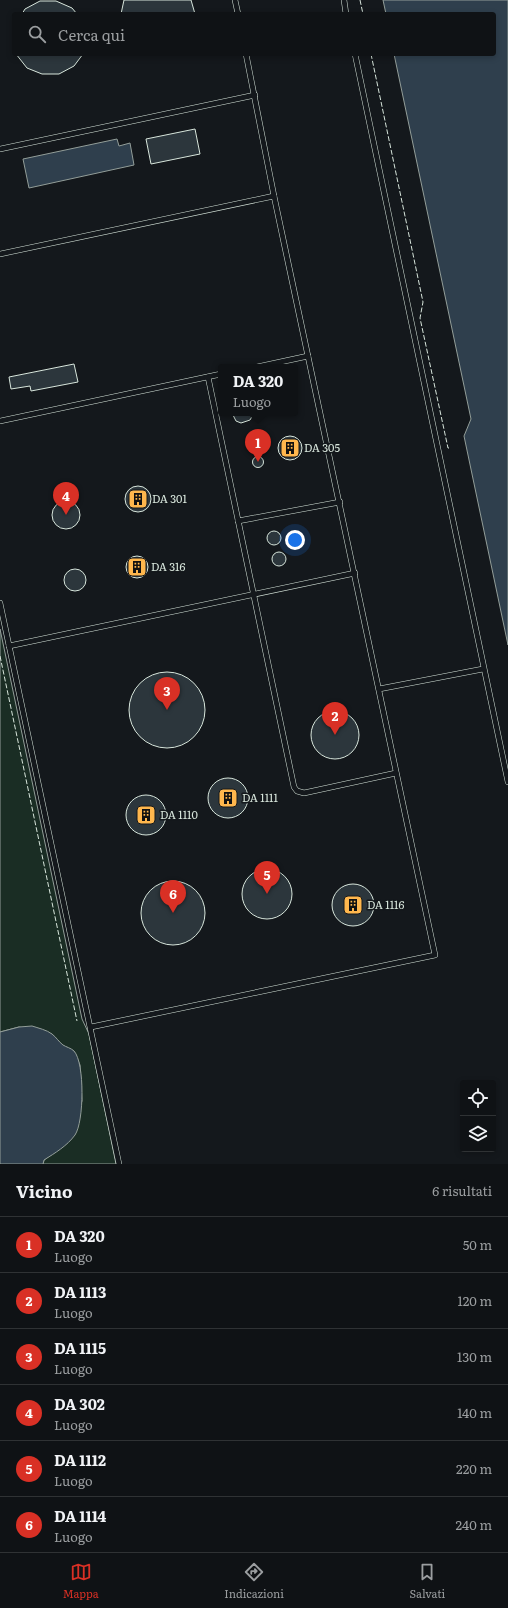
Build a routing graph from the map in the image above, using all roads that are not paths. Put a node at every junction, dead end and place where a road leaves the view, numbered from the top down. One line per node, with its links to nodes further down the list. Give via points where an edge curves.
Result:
1 (235, 0): 3 (lane)
2 (344, 0): 4 (lane)
3 (238, 12)
4 (346, 12)
5 (246, 56): 7 (lane)
6 (355, 56): 22 (lane)
7 (254, 96): 8 (lane); 9 (lane)
8 (0, 149)
9 (274, 196): 10 (lane); 11 (lane)
10 (0, 254)
11 (308, 356): 12 (lane); 16 (lane)
12 (271, 364)
13 (218, 375): 14 (lane)
14 (208, 377): 15 (lane); 17 (lane)
15 (0, 421)
16 (340, 502): 17 (lane); 18 (lane)
17 (238, 521): 19 (lane)
18 (355, 573): 19 (lane); 23 (lane)
19 (254, 594): 21 (lane); 24 (lane, via 288,762 297,792 304,793)
20 (0, 603): 21 (lane)
21 (9, 646): 26 (lane)
22 (483, 669): 23 (lane); 25 (lane)
23 (379, 688): 24 (lane)
24 (396, 774): 26 (lane, via 435,955)
25 (508, 782)
26 (91, 1027): 27 (lane)
27 (119, 1164)

